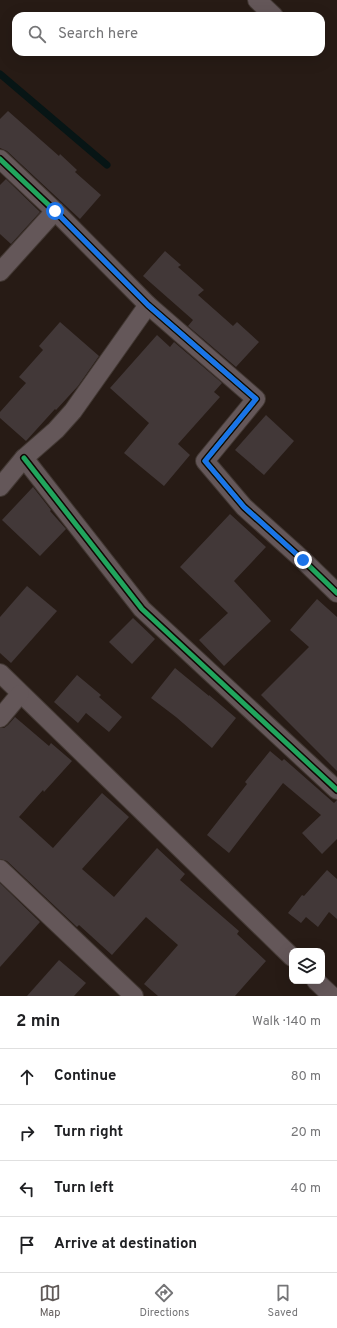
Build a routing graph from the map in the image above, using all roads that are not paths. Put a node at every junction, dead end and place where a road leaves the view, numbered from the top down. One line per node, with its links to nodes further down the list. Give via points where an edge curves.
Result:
1 (257, 0): 2 (street)
2 (270, 12)
3 (0, 158): 4 (street)
4 (55, 211): 5 (street); 6 (street)
5 (0, 272)
6 (148, 305): 7 (street, via 73,411); 9 (street, via 256,399 205,461 244,507)
7 (24, 458): 8 (street); 13 (street, via 142,609)
8 (0, 487)
9 (337, 593)
10 (0, 673): 11 (street)
11 (20, 694): 12 (street); 15 (street)
12 (0, 718)
13 (337, 790)
14 (0, 869): 17 (street)
15 (289, 955)
16 (319, 984): 18 (street)
17 (134, 996)
18 (332, 996)

